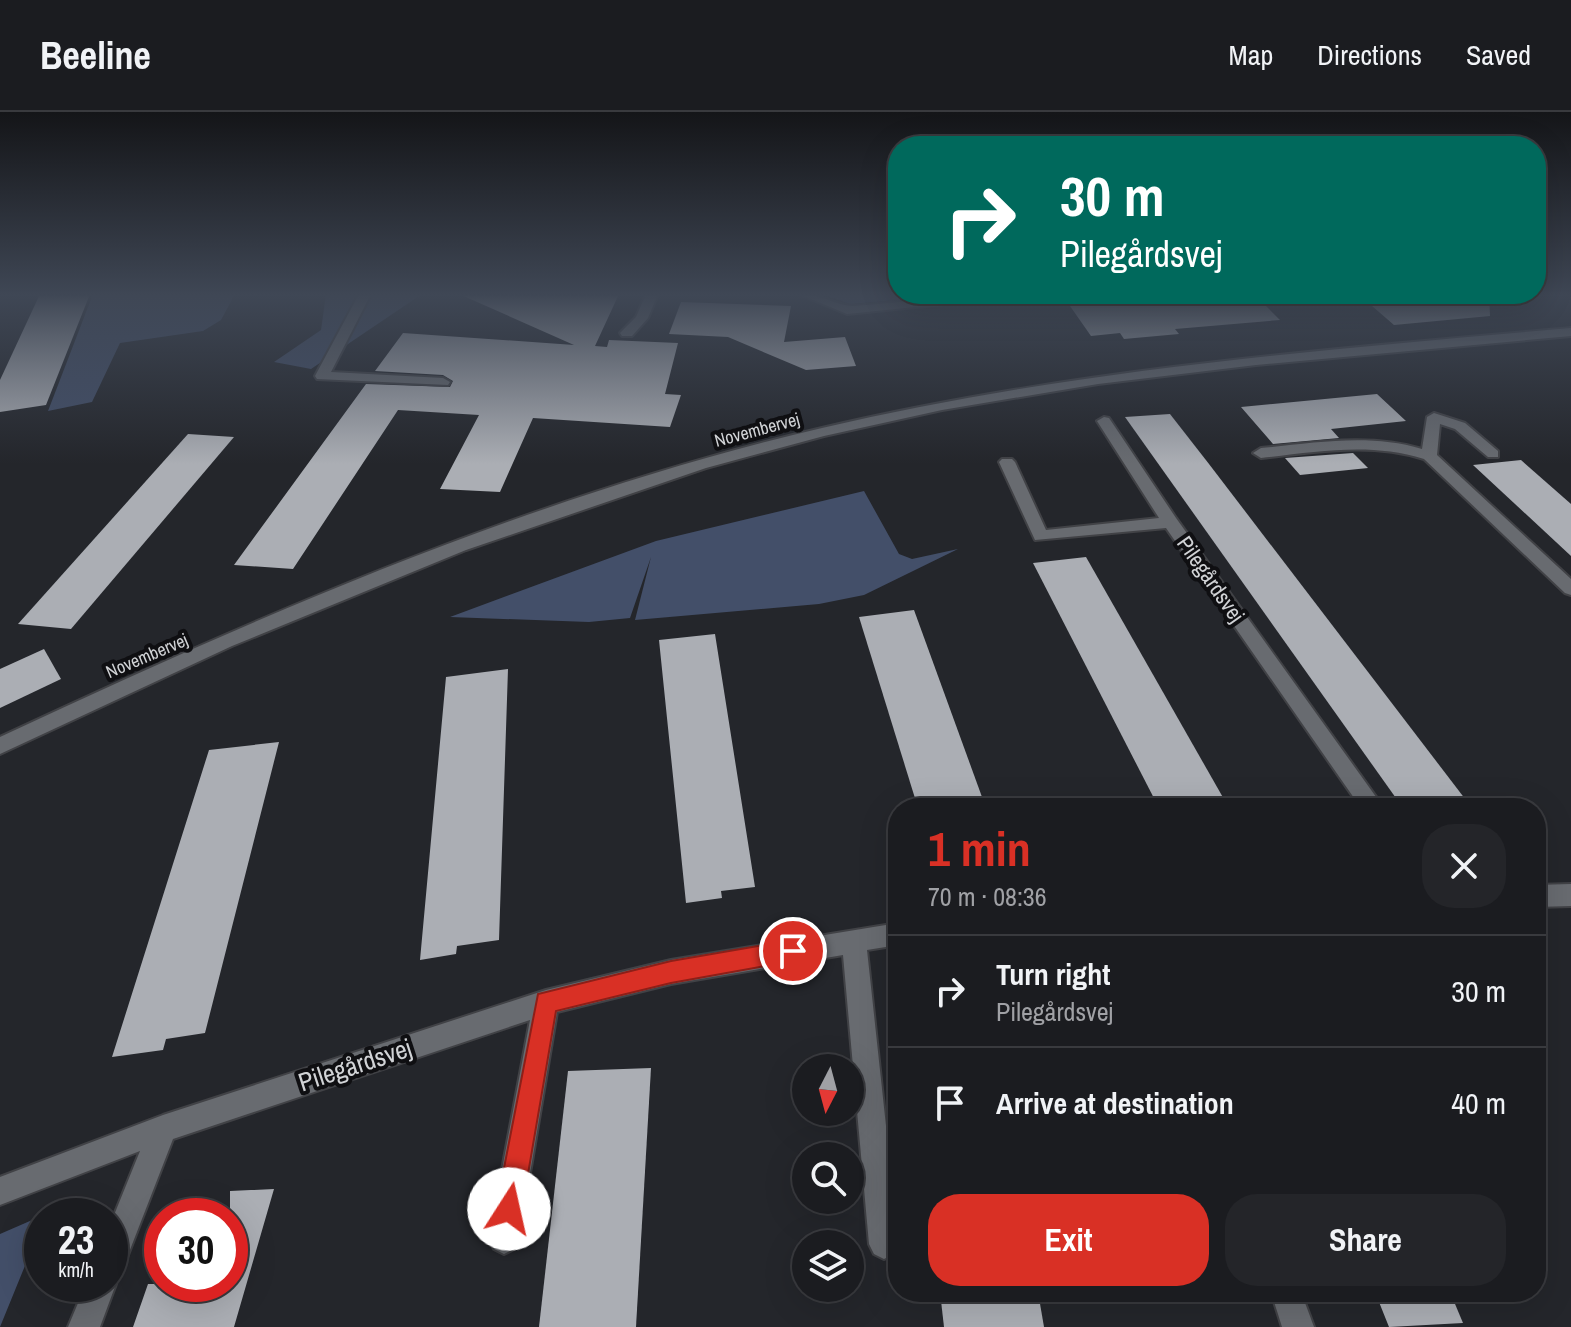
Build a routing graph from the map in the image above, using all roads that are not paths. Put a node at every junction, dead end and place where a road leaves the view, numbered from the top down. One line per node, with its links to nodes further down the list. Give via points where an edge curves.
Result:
1 (335, 351): 3 (street, via 322,376)
2 (1380, 351): 11 (street, Novembervej, via 1100,378 940,406 681,471 333,597)
3 (443, 382)
4 (1104, 421): 9 (street)
5 (1261, 453): 7 (street, via 1364,443)
6 (1493, 454): 7 (street, via 1460,426 1434,417)
7 (1429, 456): 10 (street)
8 (1007, 462): 9 (street, Pilegårdsvej, via 1041,536)
9 (1170, 522): 12 (street, Pilegårdsvej)
10 (1571, 589)
11 (0, 746)
12 (1366, 798)
13 (1571, 895): 14 (street)
14 (1546, 896)
15 (888, 935): 16 (street, Pilegårdsvej)
16 (854, 940): 17 (street, Pilegårdsvej, via 671,972); 22 (street)
17 (546, 1002): 18 (street, Pilegårdsvej); 21 (street)
18 (163, 1129): 19 (street, Pilegårdsvej); 20 (street)
19 (0, 1191)
20 (128, 1217)
21 (504, 1239)
22 (884, 1244)
23 (94, 1302): 25 (street)
24 (1289, 1302): 26 (street)
25 (84, 1327)
26 (1298, 1327)

